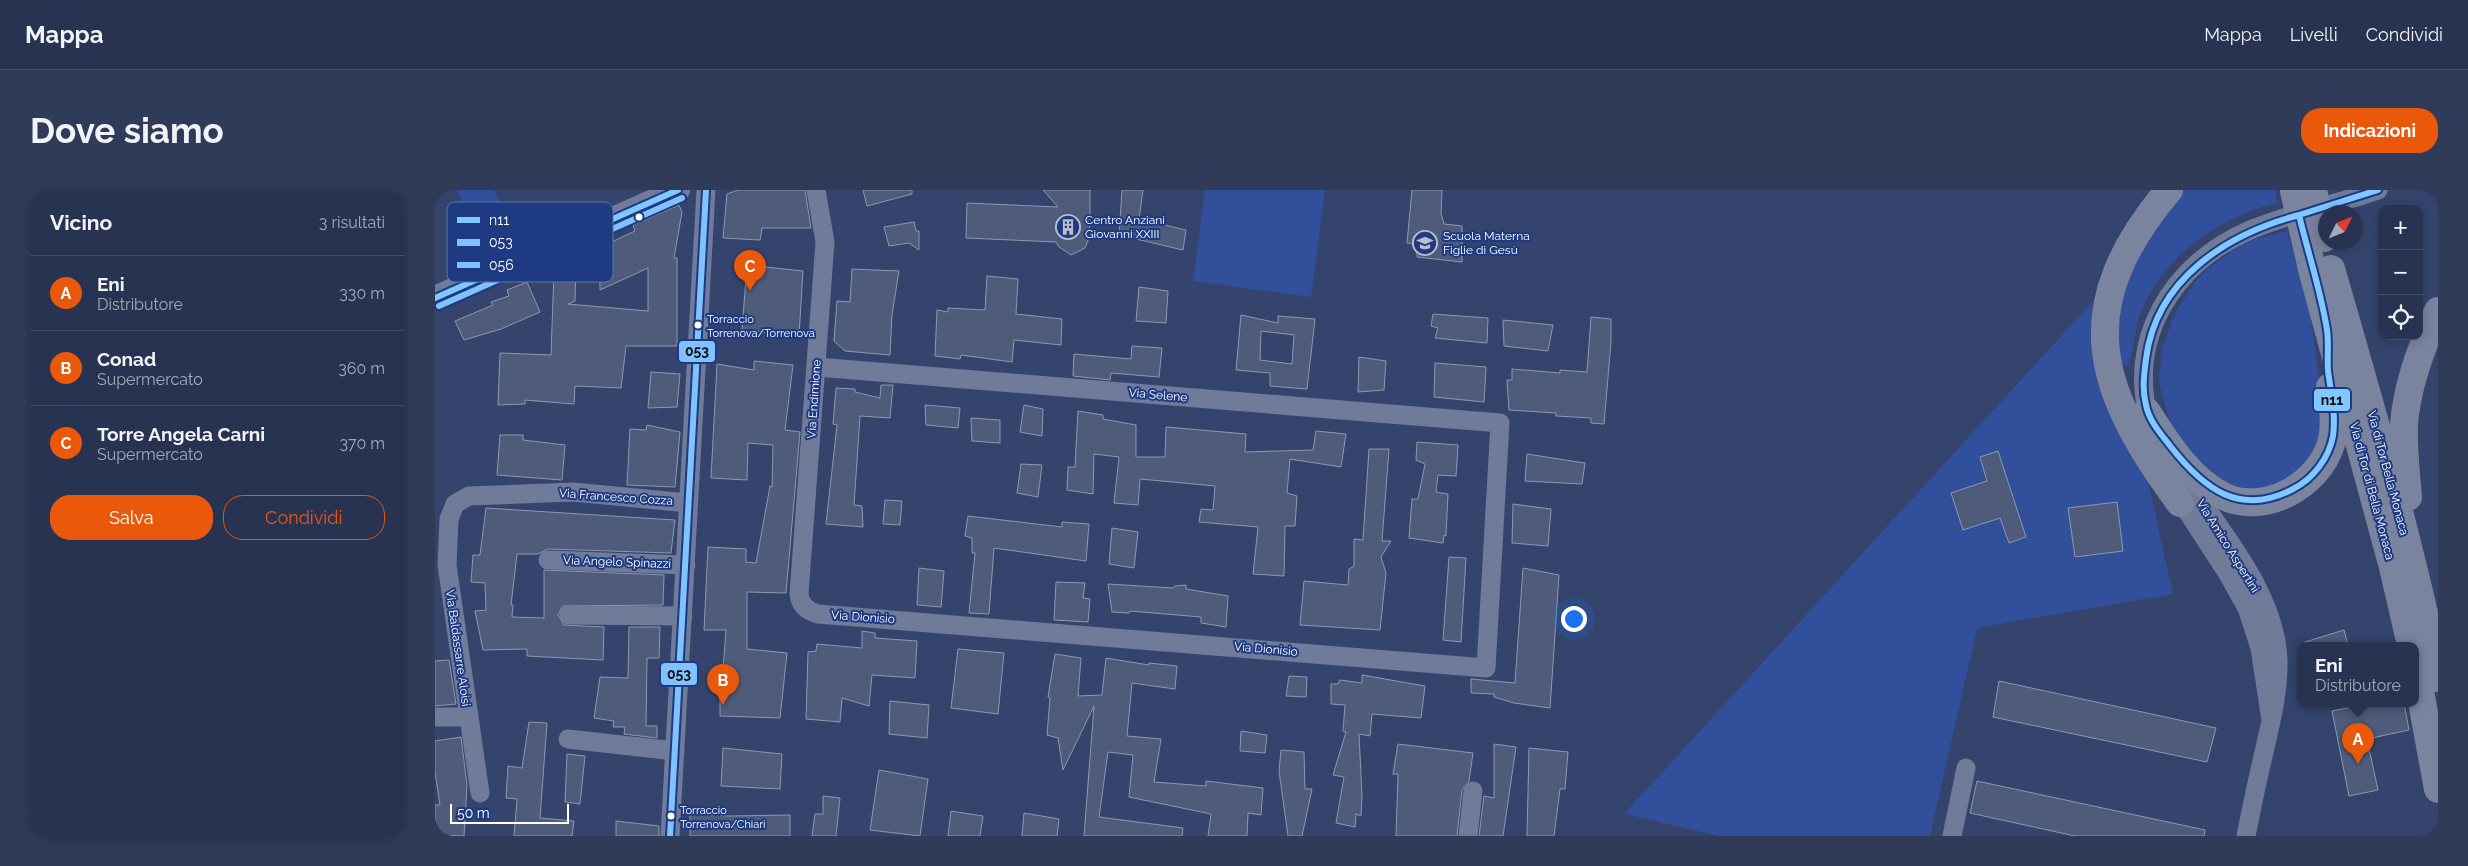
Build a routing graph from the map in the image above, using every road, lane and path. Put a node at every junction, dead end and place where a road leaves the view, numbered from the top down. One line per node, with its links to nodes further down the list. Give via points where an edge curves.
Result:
1 (678, 190): 7 (street)
2 (706, 190): 16 (street)
3 (816, 190): 13 (street, Via Endimione, via 825,242)
4 (2169, 190): 17 (main road, via 2140,228 2121,262 2108,299 2103,330 2108,370 2123,410 2151,463)
5 (2300, 190): 8 (main road, Via di Tor di Bella Monaca, bridge)
6 (2378, 190): 14 (street, Via Amico Aspertini, via 2250,230 2218,247 2190,270 2168,298 2149,334 2144,365)
7 (613, 219)
8 (2322, 271): 12 (main road, Via di Tor di Bella Monaca); 22 (main road, Via di Tor Bella Monaca, via 2382,447)
9 (471, 282): 10 (street)
10 (435, 298)
11 (2438, 310): 22 (main road, via 2417,368 2405,423 2410,520)
12 (2327, 326): 14 (main road, via 2334,424 2332,441 2319,466 2307,480 2289,492 2255,503 2223,496 2182,462); 26 (main road, Via di Tor di Bella Monaca)
13 (817, 367): 15 (street, Via Selene); 23 (street, Via Endimione, via 799,594)
14 (2147, 412): 17 (street, Via Amico Aspertini, via 2161,459); 31 (street, Via Amico Aspertini, via 2180,472 2245,568 2269,618 2278,660)
15 (1500, 423): 23 (street, Via Dionisio, via 1486,668 817,614)
16 (688, 503): 18 (street, Via Francesco Cozza, via 573,492 469,496); 20 (street)
17 (2180, 503): 31 (street, Via Amico Aspertini, via 2247,608 2261,653)
18 (455, 504): 21 (street, Via Baldassarre Aloisi, via 449,519)
19 (548, 560): 20 (street, Via Angelo Spinazzi)
20 (686, 565): 25 (street)
21 (441, 566): 30 (street, Via Baldassarre Aloisi)
22 (2419, 590): 27 (main road, Via di Tor Bella Monaca)
23 (804, 607)
24 (569, 615): 25 (street)
25 (683, 616): 33 (street)
26 (2410, 642)
27 (2438, 678)
28 (2419, 686): 35 (main road)
29 (435, 717): 30 (street)
30 (468, 717): 37 (street, Via Baldassarre Aloisi)
31 (2271, 720): 41 (street, Via Amico Aspertini)
32 (568, 740): 33 (street)
33 (675, 751): 38 (street)
34 (1966, 768): 40 (street)
35 (2438, 789)
36 (1473, 791): 39 (street)
37 (480, 793)
38 (670, 836)
39 (1468, 836)
40 (1952, 836)
41 (2246, 836)

